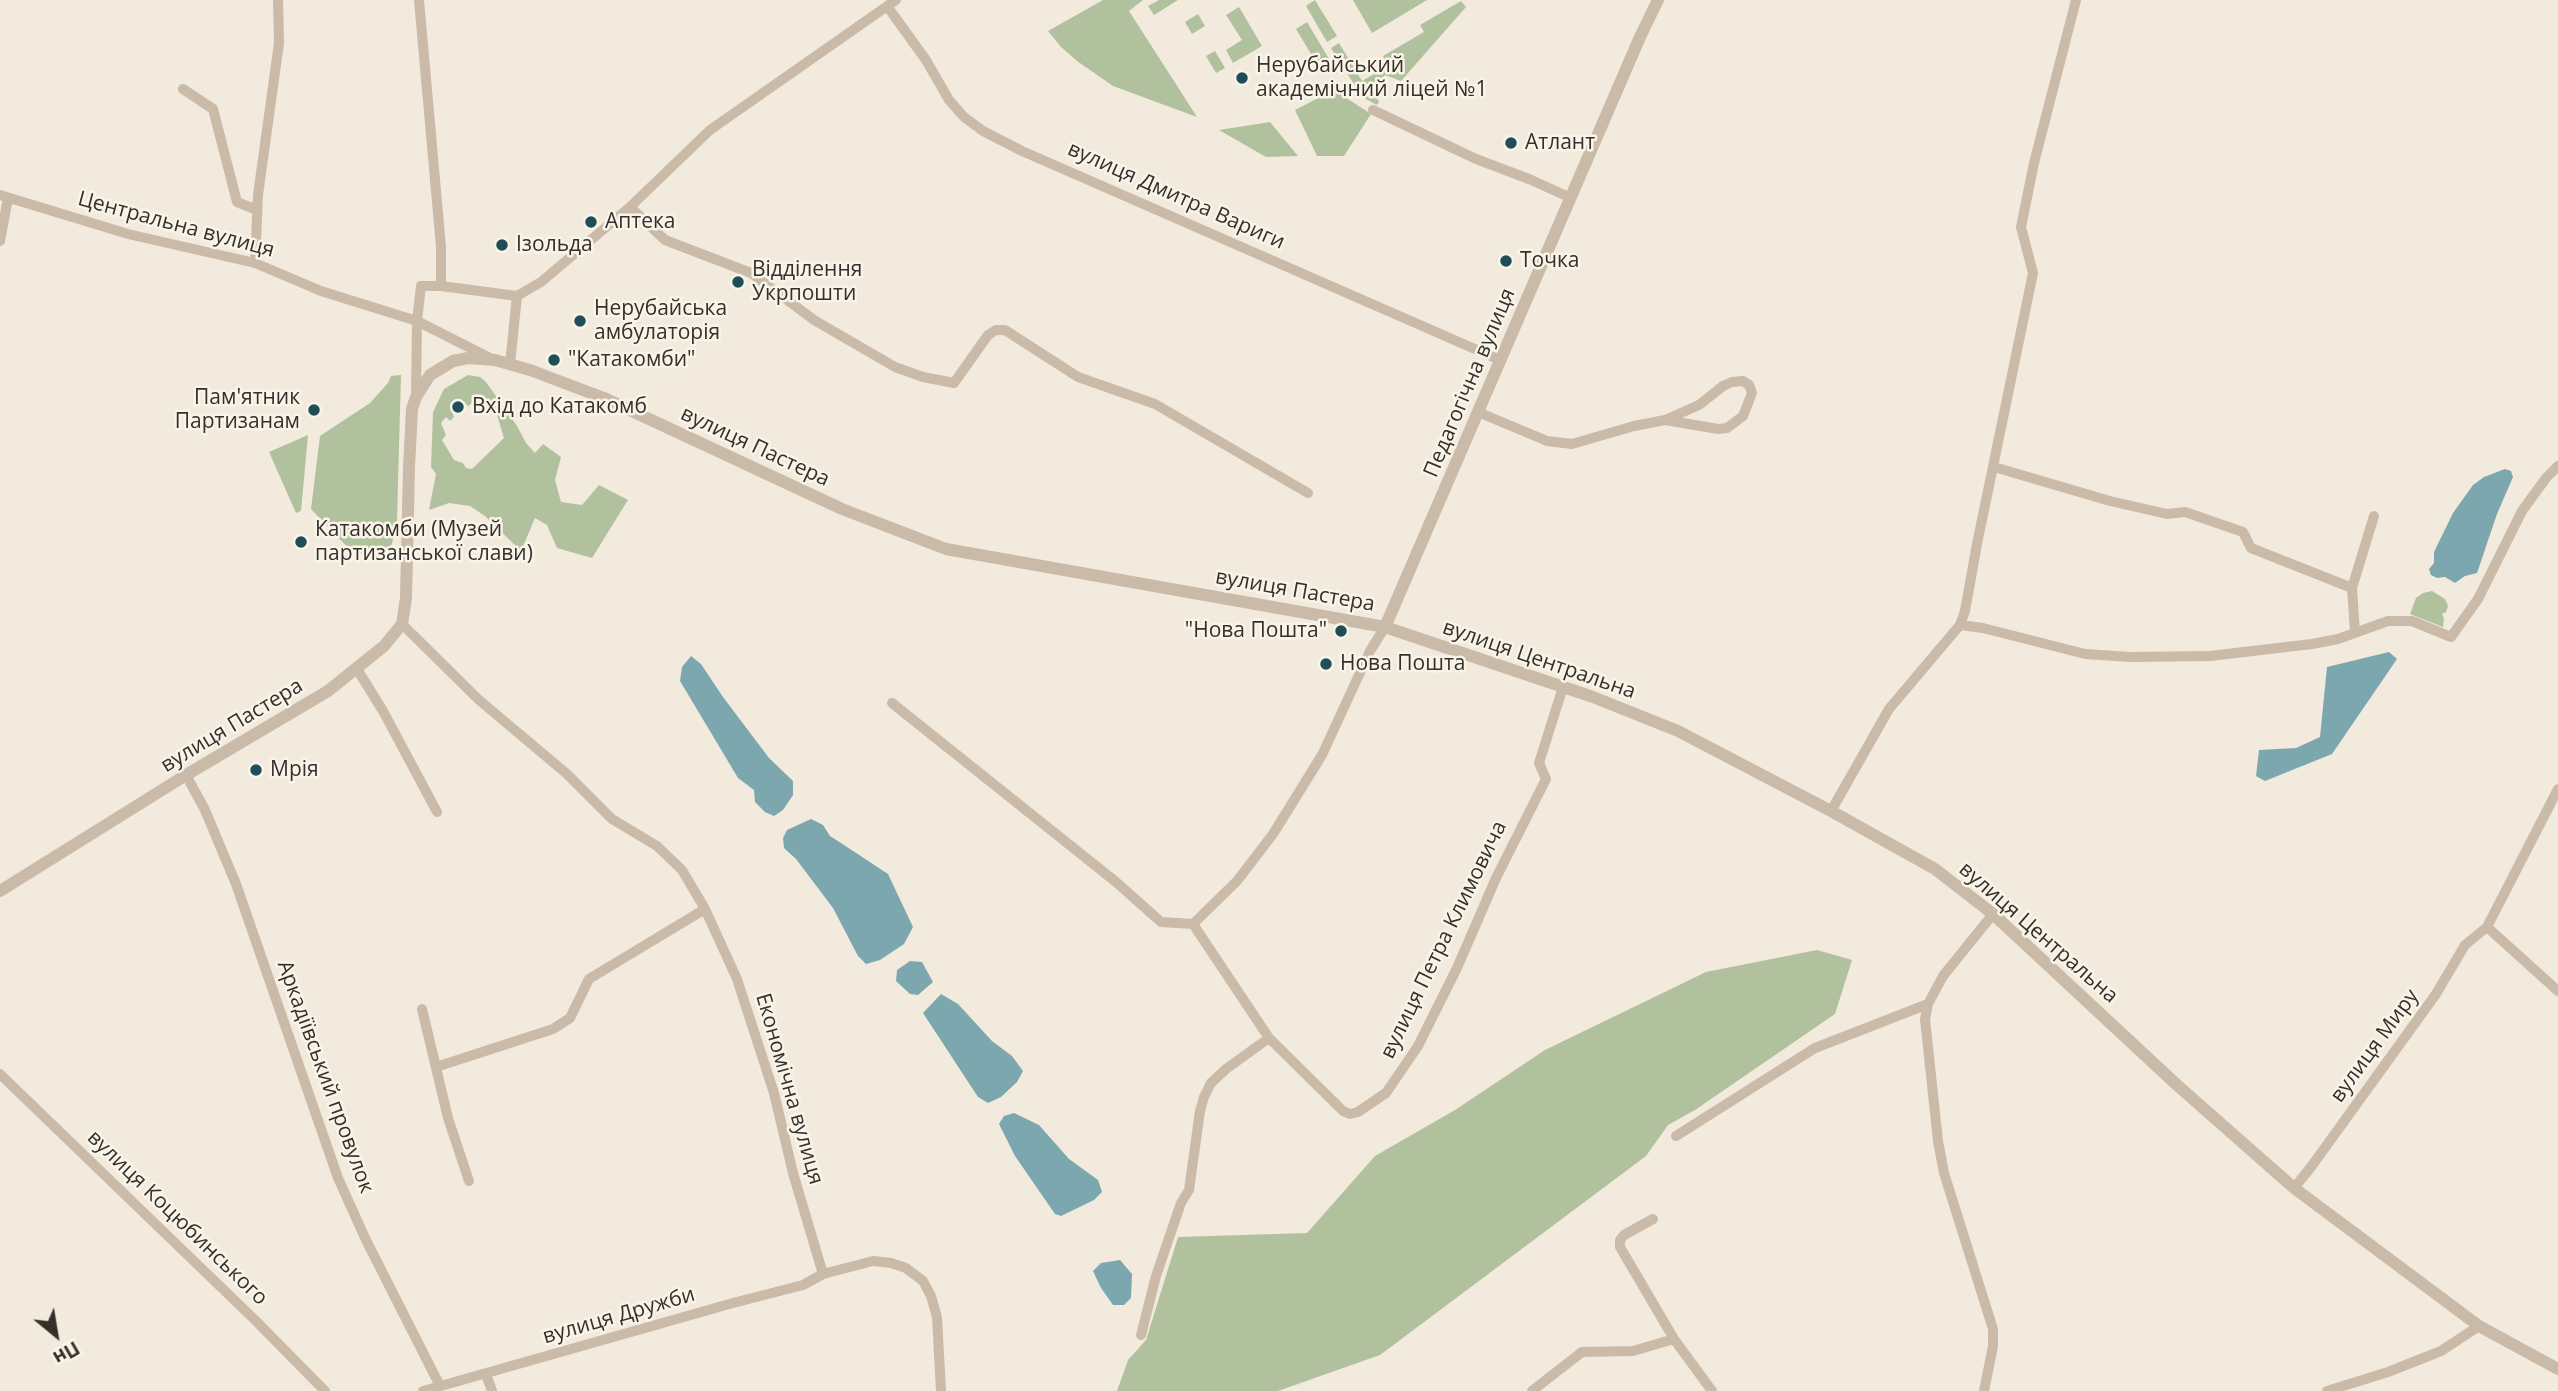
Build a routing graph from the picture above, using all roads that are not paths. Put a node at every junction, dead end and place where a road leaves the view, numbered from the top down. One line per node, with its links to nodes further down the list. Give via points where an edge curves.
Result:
1 (278, 0): 11 (street, via 279,43)
2 (419, 0): 14 (street)
3 (1658, 0): 9 (street, Педагогічна вулиця)
4 (2076, 0): 24 (street, via 2021,228 2033,273)
5 (891, 3): 10 (street, via 710,130); 18 (street, вулиця Дмитра Вариги, via 949,100 983,131)
6 (183, 89): 11 (street, via 213,109 237,202)
7 (1373, 110): 9 (street)
8 (4, 197): 12 (street); 13 (street, Центральна вулиця, via 128,234)
9 (1571, 198): 18 (street, Педагогічна вулиця)
10 (631, 207): 15 (street, via 541,282); 25 (street, via 665,240 751,273 814,320 895,367 954,383 988,335 1005,330 1078,377 1155,404)
11 (257, 210): 13 (street)
12 (0, 241)
13 (255, 263): 16 (street, Центральна вулиця)
14 (441, 286): 15 (street); 16 (street, via 421,286)
15 (517, 296): 19 (street)
16 (417, 321): 17 (street, Центральна вулиця); 20 (street)
17 (495, 360): 19 (street, вулиця Пастера); 20 (street, вулиця Пастера, via 453,361 430,375)
18 (1500, 360): 21 (street, Педагогічна вулиця)
19 (510, 364): 30 (street, вулиця Пастера, via 604,398 842,509 946,549)
20 (416, 397): 28 (street)
21 (1478, 412): 22 (street, via 1560,444); 30 (street, Педагогічна вулиця)
22 (1665, 420): 22 (street, via 1727,428 1743,416 1752,393 1743,381 1732,382 1699,405)
23 (2558, 466): 31 (street, via 2522,511 2478,599 2451,637 2412,621 2388,621)
24 (1994, 467): 27 (street, via 2110,501 2167,514 2185,512 2243,532 2251,548); 29 (street)
25 (1308, 494)
26 (2374, 516): 27 (street)
27 (2352, 588): 31 (street)
28 (402, 624): 32 (street, вулиця Пастера); 40 (street, Економічна вулиця, via 612,819 670,857)
29 (1960, 625): 31 (street, via 2085,654 2131,657 2210,656 2312,644); 37 (street, via 1889,709)
30 (1385, 627): 33 (street, вулиця Центральна); 42 (street, via 1322,755 1273,834 1237,881)
31 (2355, 632)
32 (357, 669): 35 (street, вулиця Пастера); 38 (street)
33 (1563, 687): 37 (street, вулиця Центральна, via 1678,731); 47 (street, вулиця Петра Климовича, via 1539,763 1546,779 1418,1046 1386,1093 1358,1112 1343,1111)
34 (892, 703): 42 (street, via 1161,922)
35 (186, 775): 39 (street, вулиця Пастера); 60 (street, Аркадіївський провулок, via 236,884 338,1178)
36 (2558, 789): 43 (street, вулиця Миру)
37 (1831, 811): 41 (street, вулиця Центральна, via 1935,869)
38 (437, 813)
39 (0, 891)
40 (705, 909): 48 (street, via 589,979 570,1018 553,1028); 54 (street, Економічна вулиця, via 737,979 757,1038)
41 (1993, 915): 45 (street, via 1943,976); 52 (street, вулиця Центральна)
42 (1193, 925): 47 (street, вулиця Петра Климовича)
43 (2487, 927): 44 (street); 52 (street, вулиця Миру, via 2465,945 2436,994)
44 (2558, 990)
45 (1928, 1004): 50 (street, via 1815,1048); 67 (street, via 1927,1045 1944,1173 1993,1329)
46 (422, 1009): 48 (street)
47 (1269, 1038): 56 (street, via 1226,1069 1204,1097 1189,1190 1163,1254)
48 (436, 1067): 51 (street)
49 (0, 1074): 61 (street, вулиця Коцюбинського)
50 (1676, 1136)
51 (469, 1181)
52 (2294, 1188): 55 (street, вулиця Центральна)
53 (1653, 1219): 57 (street, via 1624,1235 1620,1247)
54 (823, 1274): 59 (street, вулиця Дружби, via 803,1285); 64 (street, via 873,1261 891,1263 917,1275 931,1296 937,1317)
55 (2479, 1326): 58 (street, вулиця Центральна); 68 (street, via 2441,1351)
56 (1142, 1335)
57 (1674, 1339): 65 (street, via 1633,1351 1583,1352); 66 (street)
58 (2558, 1369)
59 (486, 1374): 60 (street, вулиця Дружби); 63 (street)
60 (440, 1386): 62 (street, вулиця Дружби)
61 (324, 1391)
62 (423, 1391)
63 (492, 1391)
64 (941, 1391)
65 (1532, 1391)
66 (1712, 1391)
67 (1984, 1391)
68 (2327, 1391)

